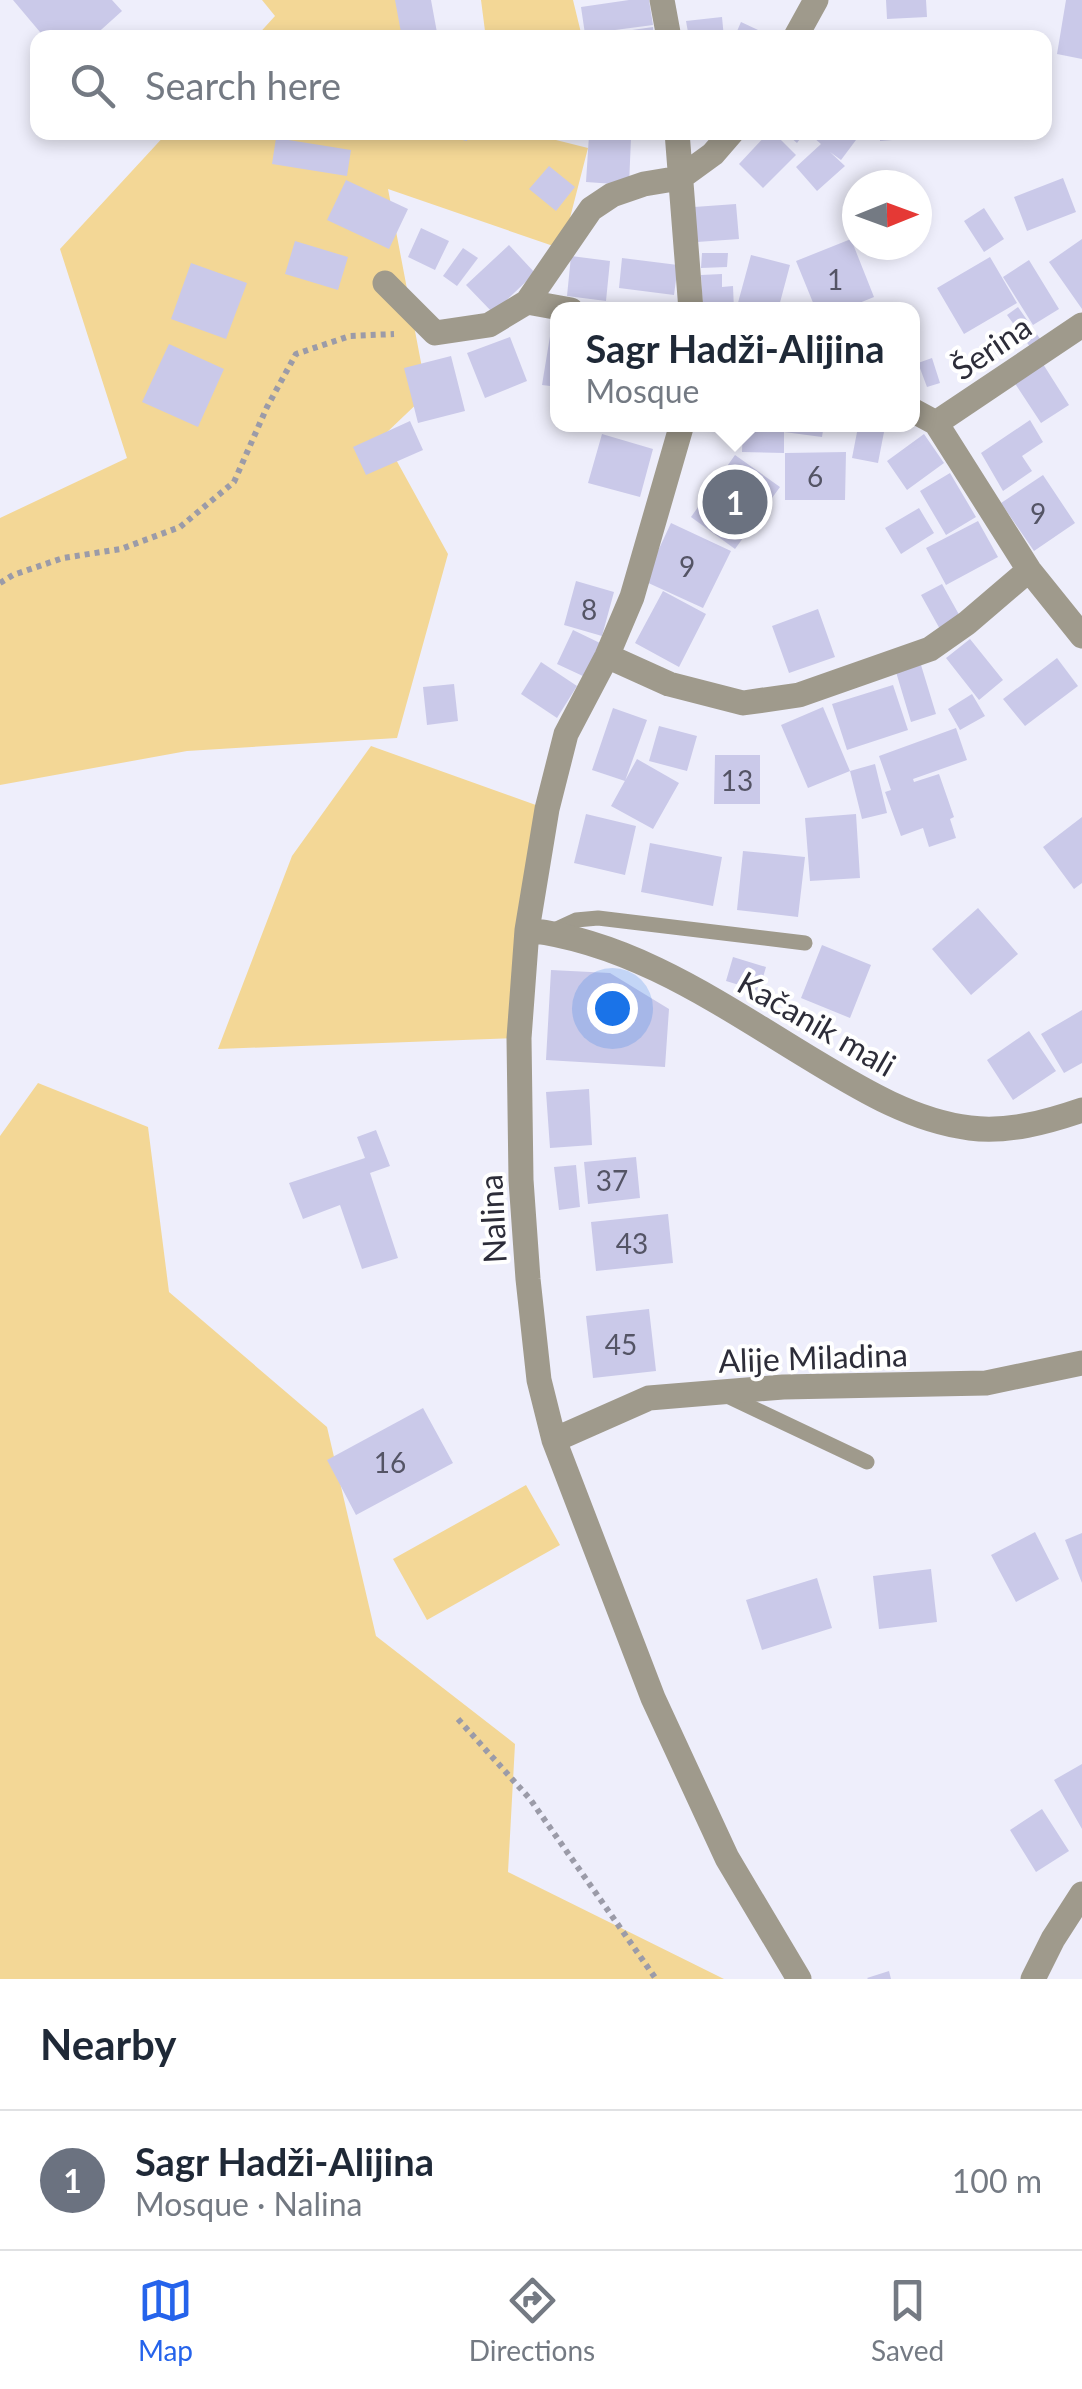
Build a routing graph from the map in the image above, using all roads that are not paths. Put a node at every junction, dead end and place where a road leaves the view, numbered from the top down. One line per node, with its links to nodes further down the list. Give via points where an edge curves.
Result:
1 (662, 0): 3 (street)
2 (816, 0): 4 (street)
3 (668, 30)
4 (799, 30)
5 (678, 140): 7 (street)
6 (725, 140): 7 (street)
7 (680, 178): 9 (street, via 612,195 591,209); 10 (street)
8 (385, 283): 9 (street, via 435,333 489,325)
9 (527, 302): 11 (street)
10 (690, 302)
11 (550, 306)
12 (1082, 325): 14 (street, Šerina)
13 (920, 414): 14 (street)
14 (936, 423): 16 (street)
15 (680, 432): 18 (street, Nalina, via 632,597)
16 (1030, 570): 17 (street); 18 (street, via 930,649 799,694 743,703 669,684)
17 (1082, 636)
18 (607, 656): 19 (street, Nalina, via 566,734 547,809)
19 (538, 931): 20 (lane, via 598,918); 21 (street, Kačanik mali, via 679,979 871,1095 932,1120 972,1129 1018,1127); 24 (street, Nalina, via 519,1038 521,1180 539,1380)
20 (805, 943)
21 (1082, 1110)
22 (1082, 1363): 23 (street, Alije Miladina, via 986,1383)
23 (720, 1392): 24 (street, Alije Miladina, via 648,1398); 25 (lane)
24 (554, 1440): 27 (street, Nalina, via 652,1698 728,1858)
25 (868, 1462)
26 (1082, 1894): 28 (street)
27 (799, 1979)
28 (1033, 1979)

